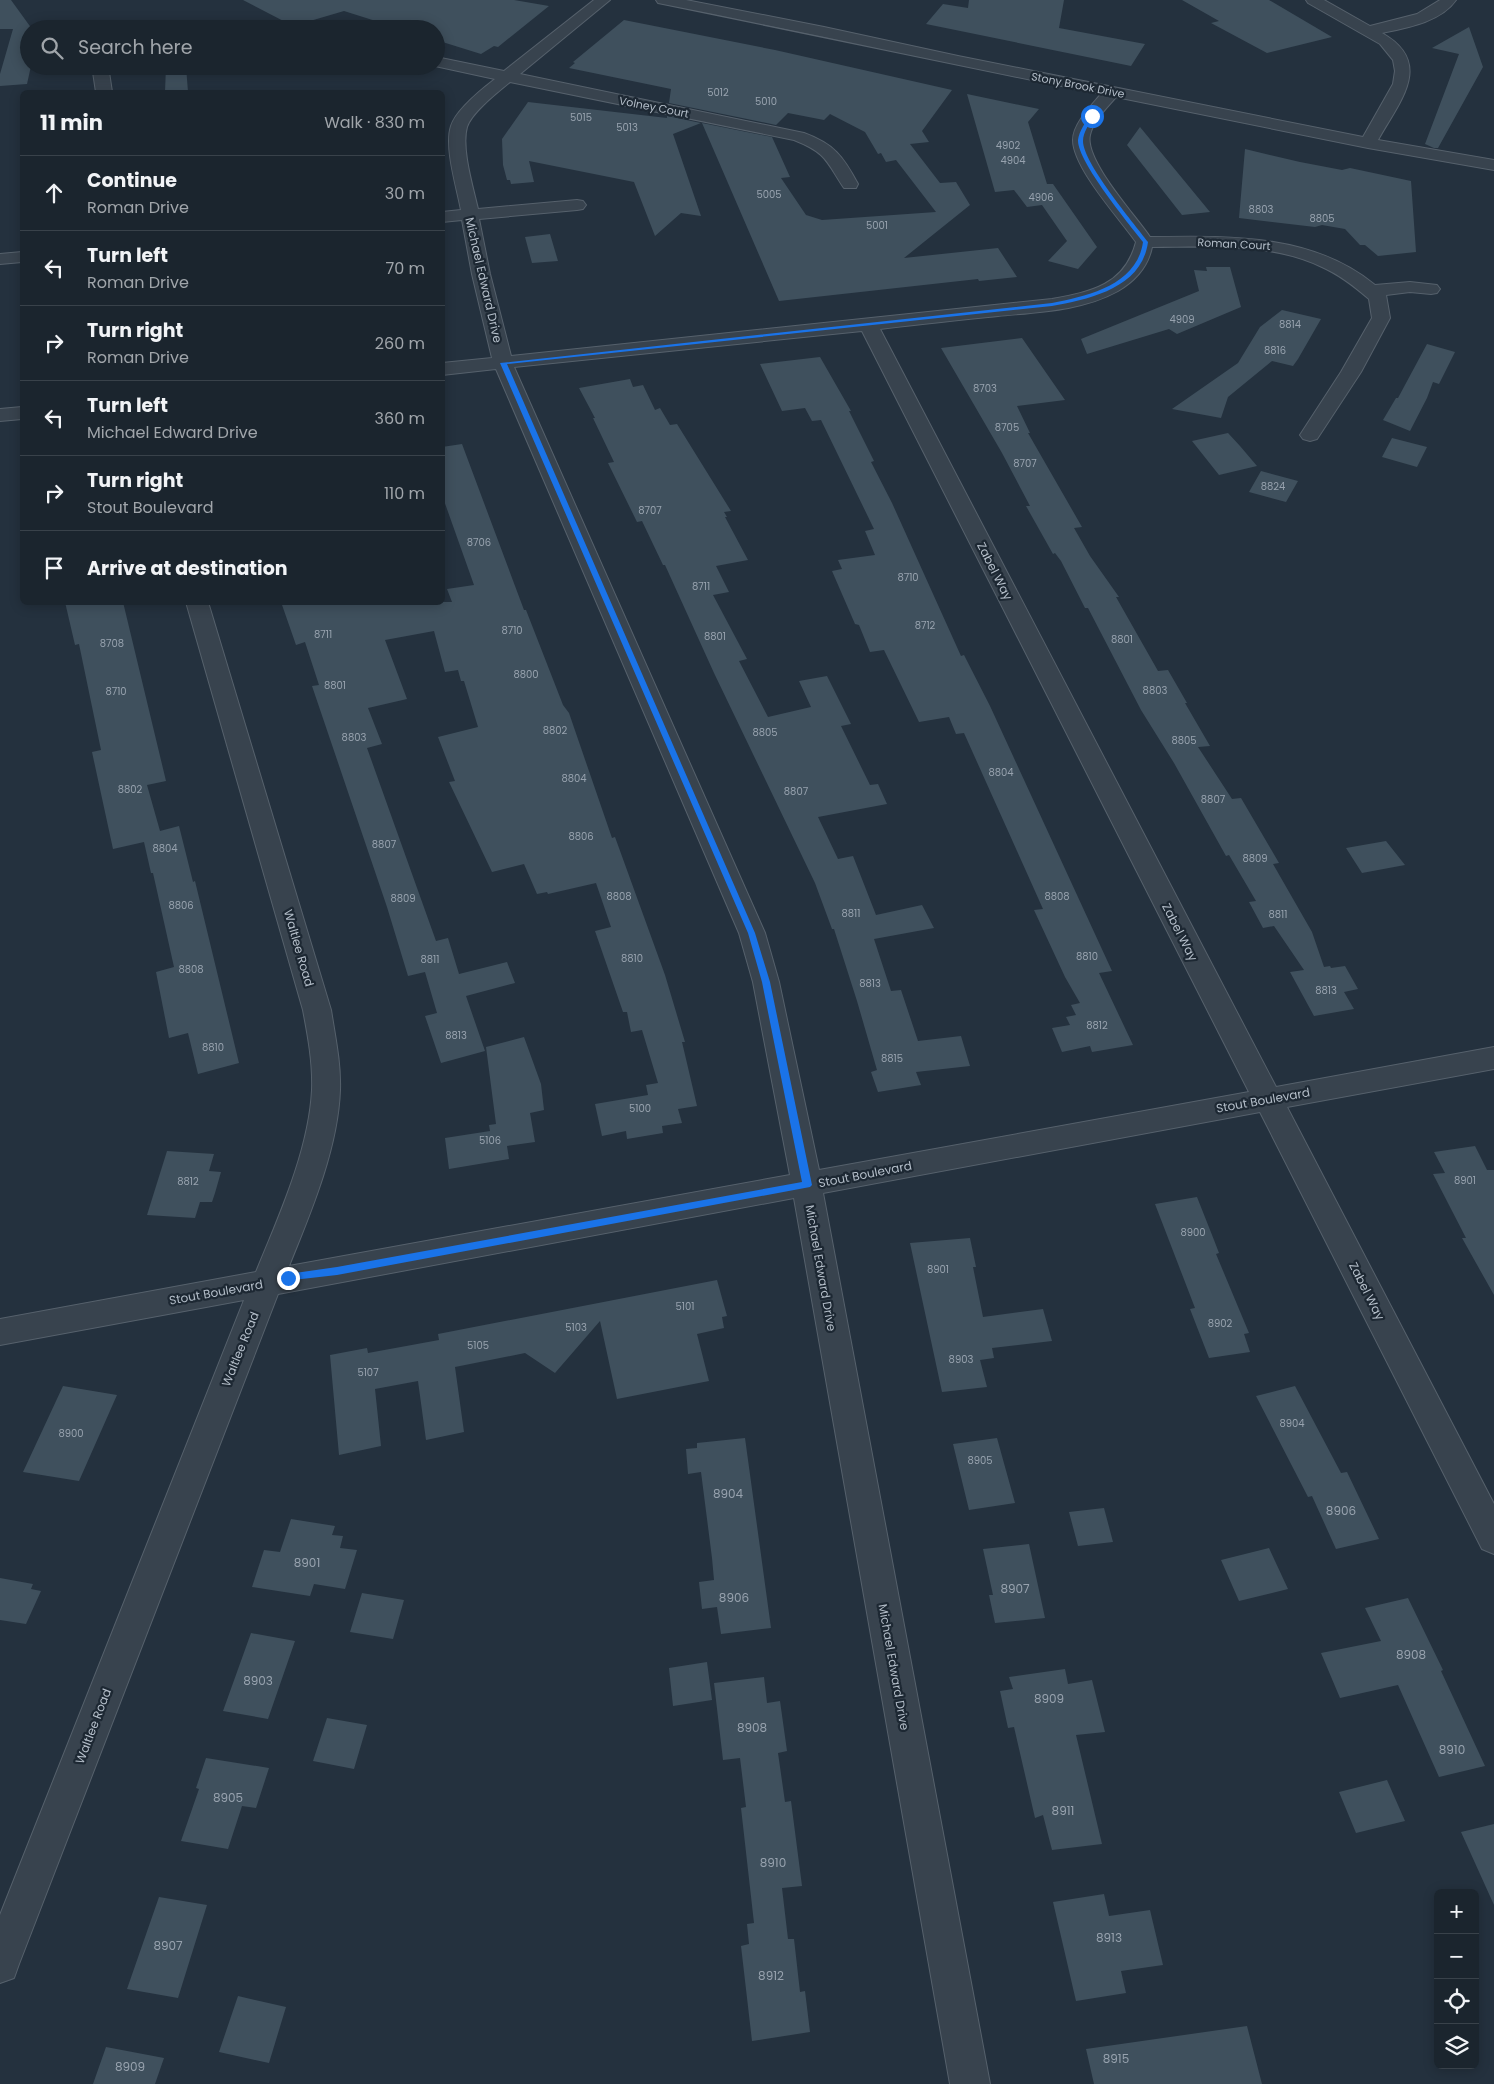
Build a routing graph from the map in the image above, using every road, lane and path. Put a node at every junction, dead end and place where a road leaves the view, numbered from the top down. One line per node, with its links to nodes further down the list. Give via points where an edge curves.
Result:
1 (603, 0): 8 (street, Michael Edward Drive)
2 (663, 0): 10 (street, Stony Brook Drive)
3 (1313, 0): 5 (street)
4 (1449, 0): 5 (street, via 1428,14)
5 (1369, 31): 11 (street, via 1393,47 1401,59 1404,73)
6 (445, 64): 8 (street, Volney Court)
7 (101, 75): 9 (street)
8 (507, 76): 13 (street, Volney Court, via 798,136 829,150); 15 (street, Michael Edward Drive, via 471,109 459,126 457,144)
9 (104, 90)
10 (1112, 92): 11 (street, Stony Brook Drive); 17 (street, via 1092,116 1080,140 1099,179)
11 (1368, 143): 12 (street, Stony Brook Drive)
12 (1494, 165)
13 (850, 184)
14 (577, 205): 15 (street)
15 (469, 215): 16 (street); 23 (street, Michael Edward Drive)
16 (445, 217)
17 (1145, 242): 21 (street, Roman Court, via 1247,243 1284,247 1331,264); 22 (street, via 1144,254 1128,276 1092,296 1052,305)
18 (20, 257): 19 (street)
19 (0, 259)
20 (1431, 289): 21 (street, via 1410,287)
21 (1372, 291): 27 (street, via 1378,298 1381,318)
22 (868, 324): 23 (street); 30 (street, Zabel Way)
23 (503, 363): 24 (street); 31 (street, Michael Edward Drive, via 752,933 766,982)
24 (445, 369)
25 (20, 413): 26 (street)
26 (0, 415)
27 (1310, 435)
28 (198, 605): 32 (street, Waltlee Road, via 317,1010 325,1062 324,1118 317,1147)
29 (1494, 1058): 30 (street, Stout Boulevard)
30 (1268, 1099): 31 (street, Stout Boulevard); 34 (street, Zabel Way)
31 (807, 1185): 32 (street, Stout Boulevard); 36 (street, Michael Edward Drive)
32 (268, 1283): 33 (street, Stout Boulevard); 35 (street, Waltlee Road, via 249,1324)
33 (0, 1332)
34 (1494, 1538)
35 (0, 1964)
36 (970, 2084)

